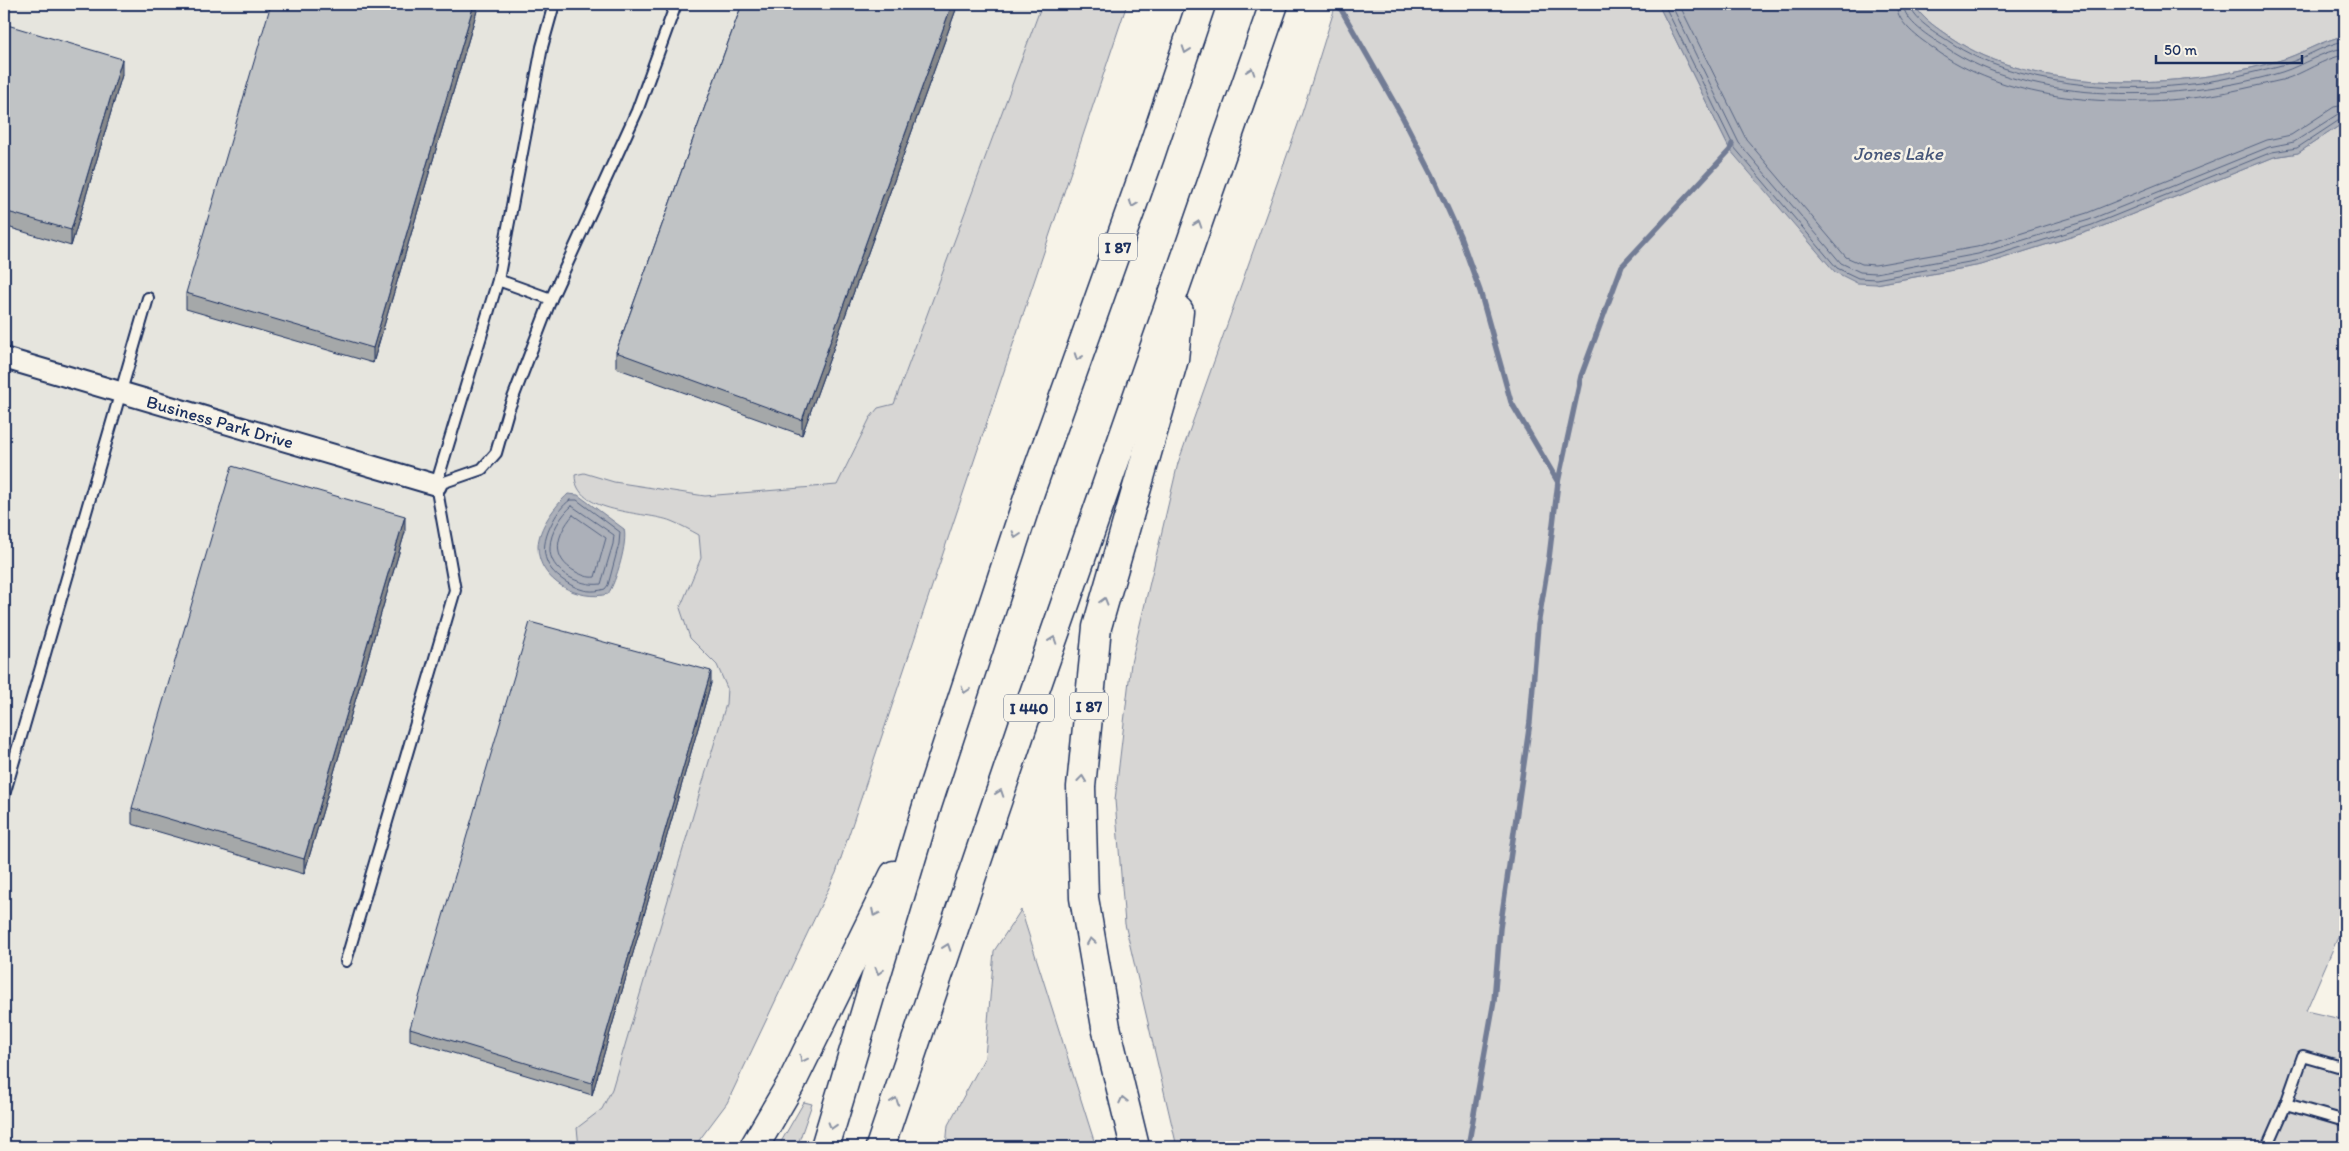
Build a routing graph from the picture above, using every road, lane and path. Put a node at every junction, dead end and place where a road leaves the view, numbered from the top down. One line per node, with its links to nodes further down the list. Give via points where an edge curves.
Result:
1 (554, 4): 6 (lane, via 542,47)
2 (676, 4): 8 (lane, via 637,111)
3 (1202, 4): 13 (highway, I 87, one-way to 13, via 1031,489)
4 (1274, 4): 5 (highway, I 87, one-way to 4)
5 (1182, 270): 20 (highway, I 440, one-way to 5); 21 (highway, I 87, one-way to 5, via 1106,1027 1084,898 1081,787 1097,627 1174,359)
6 (498, 280): 8 (lane); 11 (lane)
7 (148, 298): 10 (lane)
8 (552, 299): 11 (lane, via 508,411 496,452 482,469)
9 (4, 358): 10 (street, Business Park Drive)
10 (121, 392): 11 (street, Business Park Drive); 12 (lane)
11 (436, 485): 14 (lane, via 455,590)
12 (4, 794)
13 (927, 806): 18 (highway, I 87, one-way to 18, via 792,1082); 19 (highway, one-way to 19)
14 (346, 961)
15 (2345, 1068): 16 (lane, via 2303,1056)
16 (2286, 1104): 17 (lane); 22 (lane)
17 (2345, 1120)
18 (754, 1147)
19 (825, 1147)
20 (880, 1147)
21 (1135, 1147)
22 (2267, 1147)

